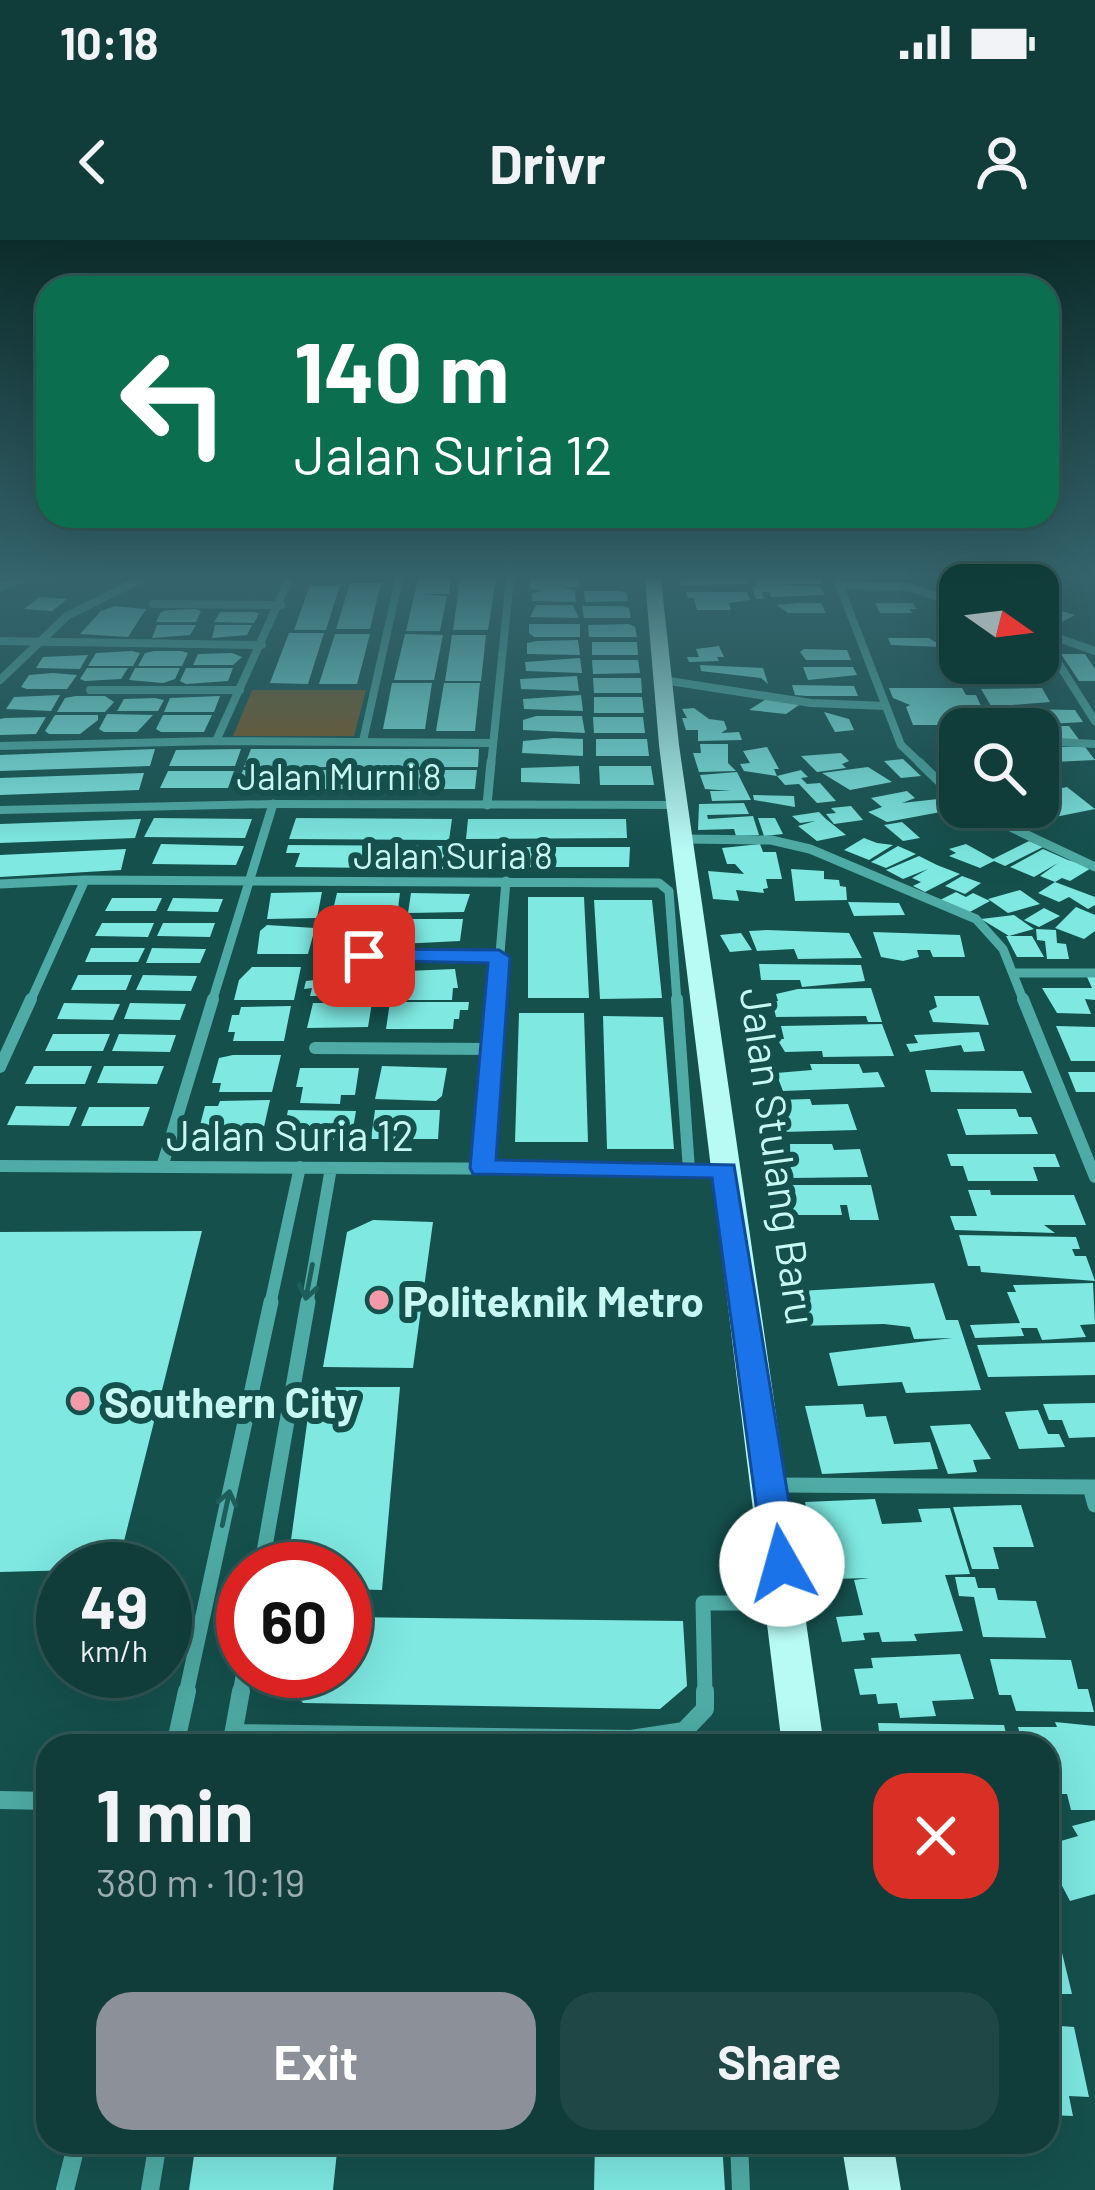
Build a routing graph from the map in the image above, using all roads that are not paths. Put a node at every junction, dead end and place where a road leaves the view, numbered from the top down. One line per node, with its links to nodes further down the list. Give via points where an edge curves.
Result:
1 (250, 670): 9 (street)
2 (379, 670): 13 (street)
3 (500, 670): 15 (street)
4 (662, 670): 7 (main road, Jalan Stulang Baru)
5 (872, 670): 10 (street)
6 (1063, 670): 11 (street)
7 (663, 680): 10 (street); 21 (main road, Jalan Stulang Baru)
8 (90, 690): 9 (street)
9 (240, 690): 12 (street)
10 (886, 706): 18 (street, via 911,758)
11 (1095, 721)
12 (216, 741): 13 (street); 17 (street)
13 (363, 741): 15 (street)
14 (1059, 742): 16 (street)
15 (492, 743): 20 (street)
16 (1095, 744)
17 (0, 746)
18 (939, 783)
19 (273, 804): 20 (street, Jalan Murni 8); 22 (street, Jalan Murni 8); 27 (street)
20 (487, 805): 21 (street, Jalan Murni 8)
21 (678, 805): 24 (main road, Jalan Stulang Baru)
22 (0, 810)
23 (1006, 828): 25 (street)
24 (685, 839): 32 (street, via 784,841 896,883 976,919 994,934); 42 (main road, Jalan Stulang Baru)
25 (1095, 867)
26 (85, 880): 27 (street, Jalan Suria 8); 29 (street, Jalan Suria 8); 36 (street)
27 (247, 880): 28 (street, Jalan Suria 8); 38 (street)
28 (506, 881): 31 (street); 42 (street, Jalan Suria 8, via 659,883 669,891)
29 (0, 884)
30 (338, 956): 31 (street)
31 (499, 957): 35 (street)
32 (1014, 973): 33 (street); 43 (street)
33 (1095, 973)
34 (315, 1048): 35 (street)
35 (491, 1049): 41 (street)
36 (0, 1067)
37 (0, 1166): 38 (street, Jalan Suria 12)
38 (162, 1167): 39 (street, Jalan Suria 12)
39 (300, 1167): 40 (street, Jalan Suria 12); 50 (street, one-way to 39)
40 (331, 1168): 41 (street, Jalan Suria 12); 47 (street, one-way to 47)
41 (483, 1168): 42 (street, Jalan Suria 12)
42 (707, 1170): 44 (main road, Jalan Stulang Baru)
43 (1095, 1177)
44 (772, 1485): 45 (street); 48 (main road, Jalan Stulang Baru)
45 (1092, 1487): 46 (street)
46 (1095, 1505)
47 (266, 1542)
48 (787, 1603): 52 (street, via 704,1603 705,1709 684,1731); 53 (main road, Jalan Stulang Baru)
49 (239, 1698): 51 (street)
50 (178, 1734)
51 (233, 1734)
52 (664, 1734)
53 (802, 1734)
54 (0, 1800): 55 (street)
55 (36, 1801)
56 (74, 2154): 60 (street)
57 (156, 2154): 61 (street)
58 (740, 2154): 62 (street)
59 (869, 2154): 63 (main road)
60 (65, 2190)
61 (150, 2190)
62 (741, 2190)
63 (875, 2190)

